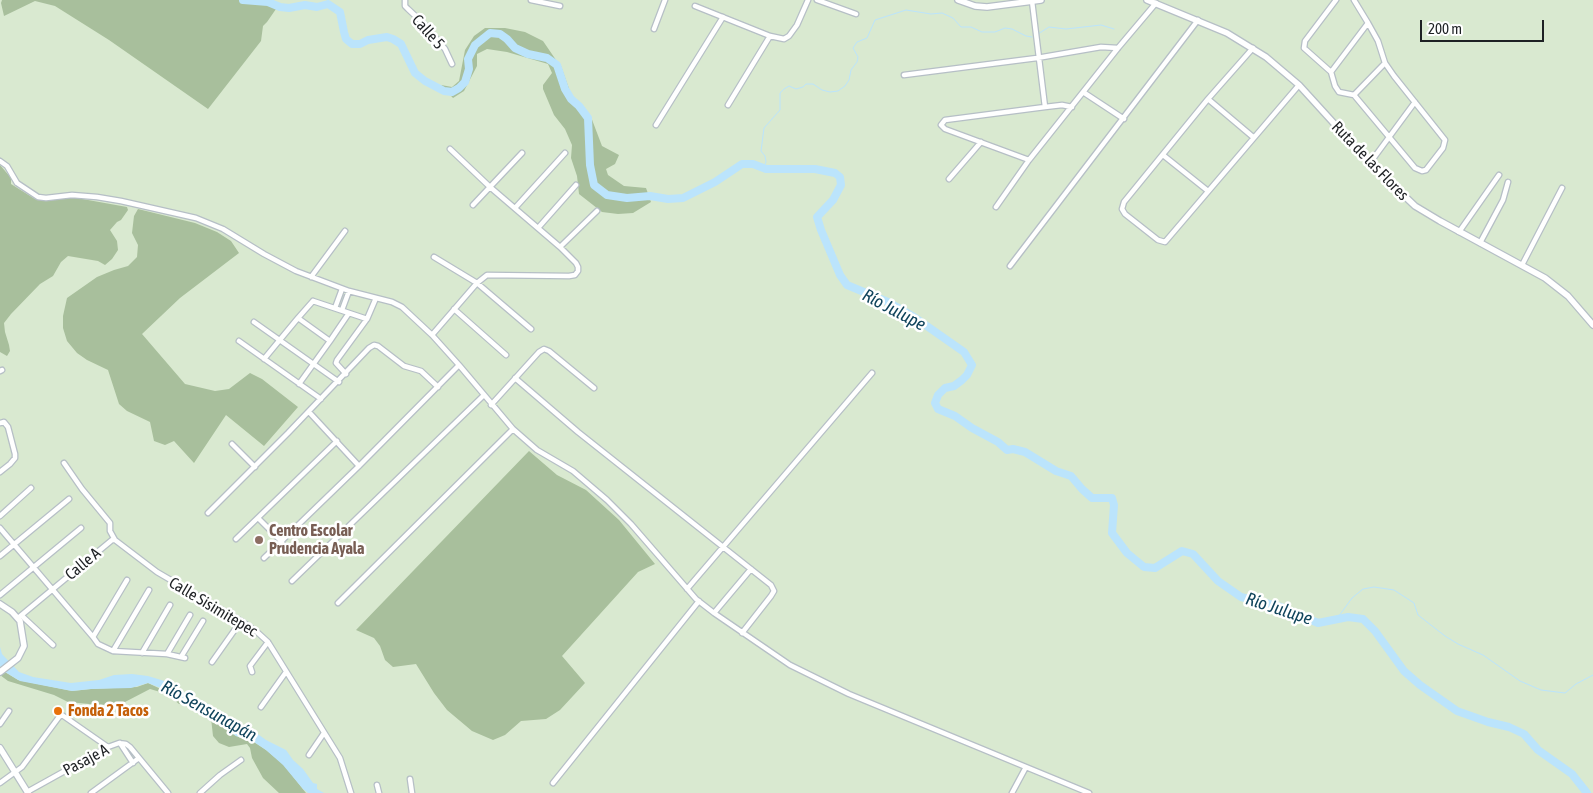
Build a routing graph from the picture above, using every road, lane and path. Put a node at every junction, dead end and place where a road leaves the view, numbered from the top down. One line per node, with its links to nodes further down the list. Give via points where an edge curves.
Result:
1 (405, 0): 26 (street, Calle 5, via 405,6 445,49)
2 (531, 0): 14 (street)
3 (665, 0): 20 (street)
4 (808, 0): 21 (street, via 798,25 789,36 778,39)
5 (817, 0): 16 (street)
6 (958, 0): 12 (main road, via 981,7)
7 (1041, 0): 11 (main road)
8 (1147, 0): 13 (main road, Ruta de las Flores)
9 (1336, 0): 27 (street, via 1304,44 1306,50)
10 (1354, 0): 19 (street)
11 (1032, 1): 12 (main road); 24 (street)
12 (1015, 2)
13 (1156, 3): 18 (main road, Ruta de las Flores); 22 (street)
14 (560, 6)
15 (695, 6): 17 (street)
16 (856, 14)
17 (723, 17): 21 (street); 38 (street)
18 (1198, 20): 23 (main road, Ruta de las Flores); 37 (street)
19 (1368, 23): 25 (street); 27 (street)
20 (654, 29)
21 (770, 36): 34 (street)
22 (1118, 48): 24 (street, via 1101,47); 30 (street)
23 (1253, 48): 29 (main road, Ruta de las Flores); 32 (street)
24 (1038, 58): 28 (street); 35 (street)
25 (1385, 63): 31 (street); 33 (street)
26 (452, 64)
27 (1331, 72): 31 (street, via 1339,92)
28 (904, 75)
29 (1299, 85): 39 (street); 48 (main road, Ruta de las Flores)
30 (1083, 92): 36 (street); 37 (street)
31 (1354, 95): 40 (street)
32 (1208, 99): 39 (street); 45 (street)
33 (1414, 102): 40 (street); 40 (street, via 1444,136 1443,148 1422,172)
34 (728, 105)
35 (1045, 107): 36 (street); 41 (street, via 945,120 941,125)
36 (1072, 107): 46 (street)
37 (1124, 119): 67 (street)
38 (656, 125)
39 (1253, 137): 55 (street)
40 (1390, 137): 48 (street)
41 (981, 142): 46 (street); 50 (street)
42 (450, 149): 53 (street)
43 (522, 152): 53 (street)
44 (565, 153): 58 (street)
45 (1163, 154): 55 (street); 55 (street, via 1124,202 1125,214 1165,242)
46 (1029, 160): 57 (street)
47 (0, 161): 68 (street, via 17,183 38,196 72,195 122,201 196,218)
48 (1370, 163): 62 (main road, Ruta de las Flores, via 1415,206)
49 (1499, 175): 62 (street)
50 (949, 179)
51 (1508, 182): 63 (street, via 1503,200)
52 (576, 185): 60 (street)
53 (490, 187): 56 (street); 58 (street)
54 (1562, 188): 66 (street)
55 (1208, 191)
56 (474, 205)
57 (996, 206)
58 (515, 208): 60 (street)
59 (597, 211): 64 (street)
60 (538, 228): 64 (street)
61 (345, 231): 68 (street)
62 (1459, 232): 63 (main road, Ruta de las Flores)
63 (1480, 243): 66 (main road, Ruta de las Flores)
64 (560, 247): 69 (street, via 578,267 574,275 493,274)
65 (434, 257): 69 (street)
66 (1522, 265): 80 (main road, Ruta de las Flores, via 1558,287)
67 (1010, 266)
68 (311, 277): 70 (street)
69 (477, 283): 74 (street); 81 (street)
70 (342, 288): 71 (street); 73 (street)
71 (349, 291): 72 (street); 75 (street)
72 (376, 298): 78 (street); 82 (street, via 402,308)
73 (335, 308): 75 (street); 77 (street, via 313,301)
74 (454, 309): 82 (street); 86 (street)
75 (342, 310): 76 (street)
76 (349, 313): 78 (street); 84 (street)
77 (298, 318): 83 (street); 84 (street)
78 (366, 319): 90 (street, via 337,360)
79 (254, 322): 83 (street)
80 (1593, 325)
81 (531, 328)
82 (432, 335): 89 (street)
83 (279, 340): 87 (street); 88 (street)
84 (330, 340): 88 (street)
85 (239, 341): 87 (street)
86 (506, 355)
87 (264, 359): 94 (street)
88 (313, 365): 93 (street); 94 (street)
89 (459, 365): 95 (street); 97 (street)
90 (346, 374): 93 (street); 95 (street, via 374,345 404,366 421,371)
91 (872, 374): 120 (street)
92 (515, 378): 96 (street, via 544,349); 99 (street); 120 (street)
93 (339, 382): 98 (street)
94 (300, 384): 98 (street)
95 (438, 387): 106 (street)
96 (594, 388)
97 (483, 396): 99 (street); 126 (street)
98 (321, 399): 100 (street)
99 (491, 405): 102 (street)
100 (309, 412): 103 (street); 107 (street)
101 (0, 423): 108 (street, via 4,422 8,427 15,454 15,458)
102 (513, 429): 127 (street, via 608,500); 132 (street)
103 (336, 441): 106 (street); 113 (street)
104 (232, 444): 107 (street)
105 (64, 463): 117 (street, via 110,523 110,531)
106 (360, 466): 118 (street)
107 (255, 468): 111 (street)
108 (0, 472)
109 (31, 488): 112 (street)
110 (69, 499): 119 (street)
111 (208, 513)
112 (0, 516)
113 (258, 518): 116 (street); 118 (street)
114 (0, 528): 119 (street)
115 (81, 528): 123 (street)
116 (236, 539)
117 (116, 540): 128 (street, Calle A); 139 (street, Calle Sisimitepec, via 157,572)
118 (282, 542): 122 (street)
119 (14, 545): 121 (street); 123 (street)
120 (724, 547): 124 (street); 127 (street)
121 (0, 556)
122 (264, 558)
123 (33, 568): 128 (street); 130 (street)
124 (751, 568): 135 (street); 140 (street, via 774,590)
125 (127, 580): 141 (street)
126 (292, 582)
127 (687, 589): 131 (street)
128 (52, 590): 137 (street, Calle A); 141 (street)
129 (149, 590): 144 (street)
130 (0, 595)
131 (699, 601): 135 (street); 168 (street)
132 (338, 603)
133 (0, 604): 137 (main road)
134 (170, 605): 145 (street)
135 (714, 613): 140 (street)
136 (190, 615): 146 (street)
137 (20, 617): 143 (street); 148 (main road, via 24,646 21,654)
138 (203, 621): 146 (street, via 183,658)
139 (241, 621): 142 (street, Calle Sisimitepec); 147 (street)
140 (742, 633): 164 (street, via 805,673 849,694)
141 (93, 637): 144 (street, via 98,644)
142 (268, 642): 149 (street, via 250,666); 150 (street, Calle Sisimitepec)
143 (53, 645)
144 (113, 650): 145 (street)
145 (142, 653): 146 (street)
146 (167, 654)
147 (212, 662)
148 (0, 672)
149 (252, 672)
150 (286, 672): 151 (street); 155 (street, Calle Sisimitepec)
151 (260, 707)
152 (9, 710): 153 (street)
153 (0, 724)
154 (40, 732): 156 (street)
155 (324, 733): 160 (street); 174 (street, Calle Sisimitepec, via 343,765)
156 (45, 736): 158 (street, via 62,715); 165 (street, via 22,767)
157 (119, 743): 158 (street, Pasaje A); 161 (street, via 126,744); 163 (street)
158 (108, 747): 170 (street, Pasaje A)
159 (0, 748): 165 (main road)
160 (309, 755)
161 (139, 758): 163 (street); 172 (street)
162 (241, 760): 173 (street)
163 (133, 763): 171 (street)
164 (1026, 767): 177 (street); 178 (street)
165 (15, 771): 167 (street); 170 (main road)
166 (410, 779): 176 (street)
167 (0, 783)
168 (553, 783)
169 (378, 785): 175 (street)
170 (28, 792)
171 (91, 793)
172 (168, 793)
173 (200, 793)
174 (351, 793)
175 (379, 793)
176 (412, 793)
177 (1012, 793)
178 (1089, 793)

